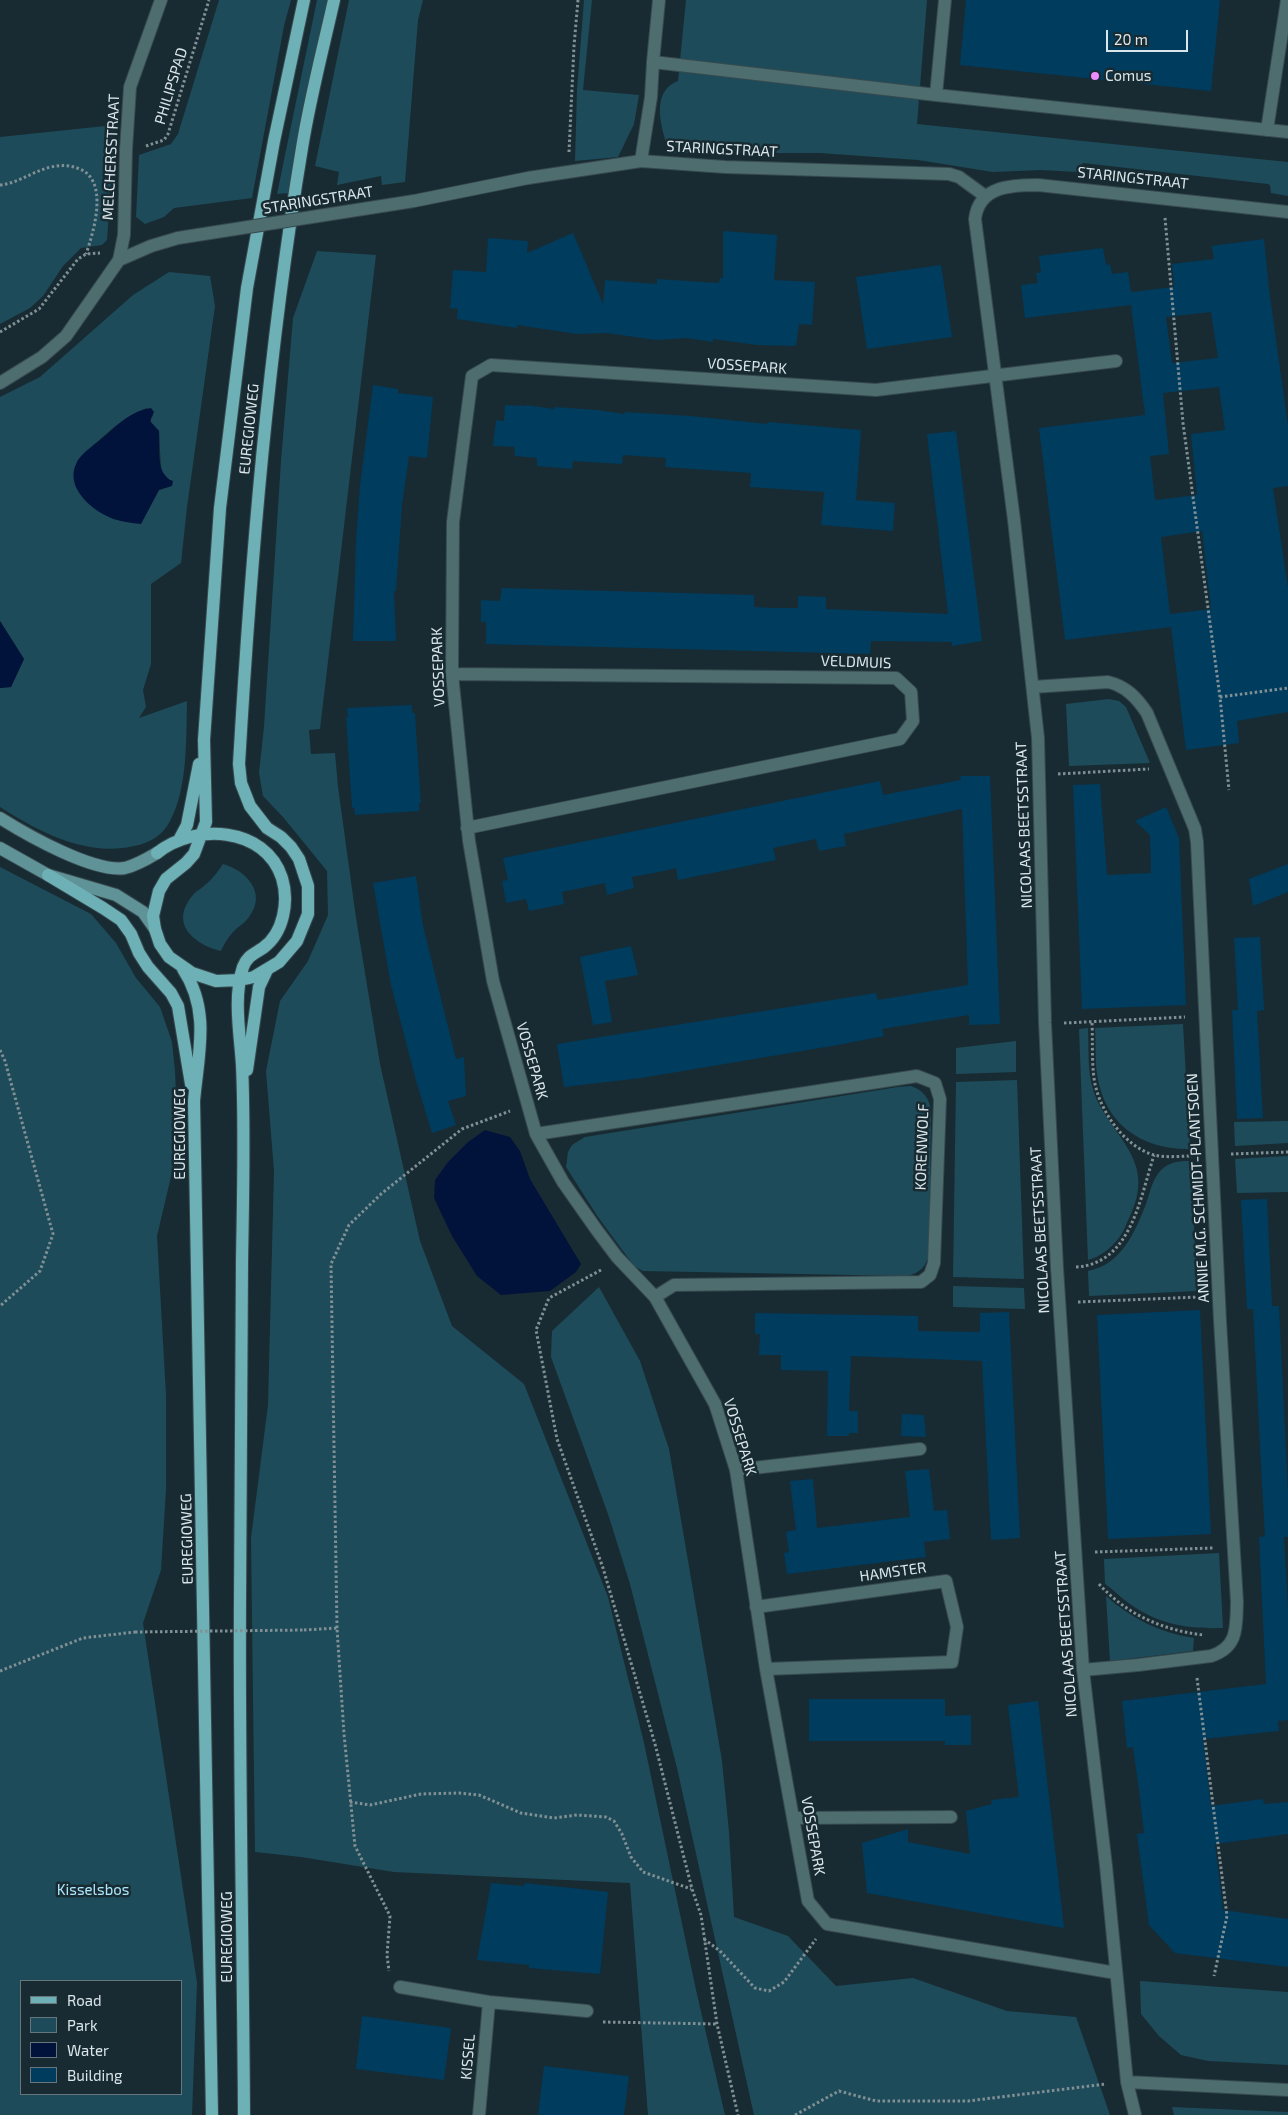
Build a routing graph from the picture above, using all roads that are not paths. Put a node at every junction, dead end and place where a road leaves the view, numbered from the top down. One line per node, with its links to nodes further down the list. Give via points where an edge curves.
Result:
1 (161, 0): 14 (street, MELCHERSSTRAAT, via 130,87 124,235)
2 (304, 0): 20 (main road, EUREGIOWEG, via 247,288 220,508)
3 (334, 0): 30 (main road, EUREGIOWEG, via 302,145 279,296 250,591 239,764 241,783 253,810 299,859 309,900 304,928 289,952)
4 (659, 0): 7 (street)
5 (945, 0): 8 (street)
6 (1287, 0): 9 (street)
7 (653, 62): 8 (street); 11 (street)
8 (936, 95): 9 (street)
9 (1267, 130): 10 (street)
10 (1288, 132)
11 (641, 161): 12 (street, STARINGSTRAAT, via 949,174 959,177); 14 (street, STARINGSTRAAT, bridge, via 178,238)
12 (985, 196): 13 (street, STARINGSTRAAT, via 1006,187 1038,185); 16 (street, NICOLAAS BEETSSTRAAT, via 976,211 976,219)
13 (1288, 212)
14 (119, 260): 17 (street, MELCHERSSTRAAT, via 66,336 42,357)
15 (1116, 360): 16 (street)
16 (996, 376): 18 (street, VOSSEPARK, via 876,390 491,365 472,376 453,522); 19 (street, NICOLAAS BEETSSTRAAT)
17 (0, 384)
18 (452, 674): 22 (street, VOSSEPARK); 22 (street, VELDMUIS, via 896,678 911,692 914,721 900,739)
19 (1033, 687): 40 (street, NICOLAAS BEETSSTRAAT, via 1038,738 1046,1024 1058,1268); 40 (street, ANNIE M.G. SCHMIDT-PLANTSOEN, via 1108,682 1131,693 1147,713 1195,829 1237,1602 1234,1638 1222,1652)
20 (204, 740): 23 (main road, EUREGIOWEG, via 206,822); 24 (main road, EUREGIOWEG, via 187,825)
21 (0, 818): 26 (street, via 52,847 106,867 124,868 140,864)
22 (467, 828): 34 (street, VOSSEPARK, via 493,981)
23 (202, 834): 24 (main road); 28 (main road, via 194,854 166,879 159,890); 31 (main road, via 227,835 251,842 264,850 274,862 285,891 282,921 275,935 250,955)
24 (179, 840): 26 (main road)
25 (0, 848): 27 (street)
26 (157, 853)
27 (48, 875): 28 (street, via 116,895 143,912); 33 (main road, via 120,920 148,967 171,993 178,1006)
28 (154, 929): 29 (main road, via 169,957)
29 (182, 967): 31 (main road, via 204,978); 33 (main road, EUREGIOWEG, via 196,994 202,1022)
30 (268, 970): 31 (main road); 32 (main road, EUREGIOWEG, via 259,987)
31 (240, 980): 32 (main road, EUREGIOWEG)
32 (243, 1100): 50 (main road, EUREGIOWEG, via 240,1605)
33 (194, 1102): 49 (main road, EUREGIOWEG)
34 (536, 1134): 35 (street, VOSSEPARK, via 563,1182 617,1257); 35 (street, KORENWOLF, via 917,1076 934,1083 940,1099 934,1263 930,1275 921,1282 674,1285)
35 (655, 1297): 37 (street, VOSSEPARK, via 716,1404)
36 (920, 1449): 37 (street)
37 (736, 1470): 38 (street, VOSSEPARK)
38 (756, 1607): 39 (street, VOSSEPARK); 39 (street, HAMSTER, via 946,1581 957,1627 952,1662)
39 (766, 1669): 42 (street, VOSSEPARK)
40 (1083, 1670): 43 (street, NICOLAAS BEETSSTRAAT)
41 (951, 1816): 42 (street)
42 (793, 1818): 43 (street, VOSSEPARK, via 808,1901 827,1924)
43 (1116, 1973): 47 (street, NICOLAAS BEETSSTRAAT)
44 (400, 1987): 45 (street)
45 (489, 2002): 46 (street); 51 (street, KISSEL)
46 (587, 2010)
47 (1127, 2082): 48 (street); 52 (street, NICOLAAS BEETSSTRAAT)
48 (1288, 2090)
49 (212, 2115)
50 (244, 2115)
51 (479, 2115)
52 (1135, 2115)

